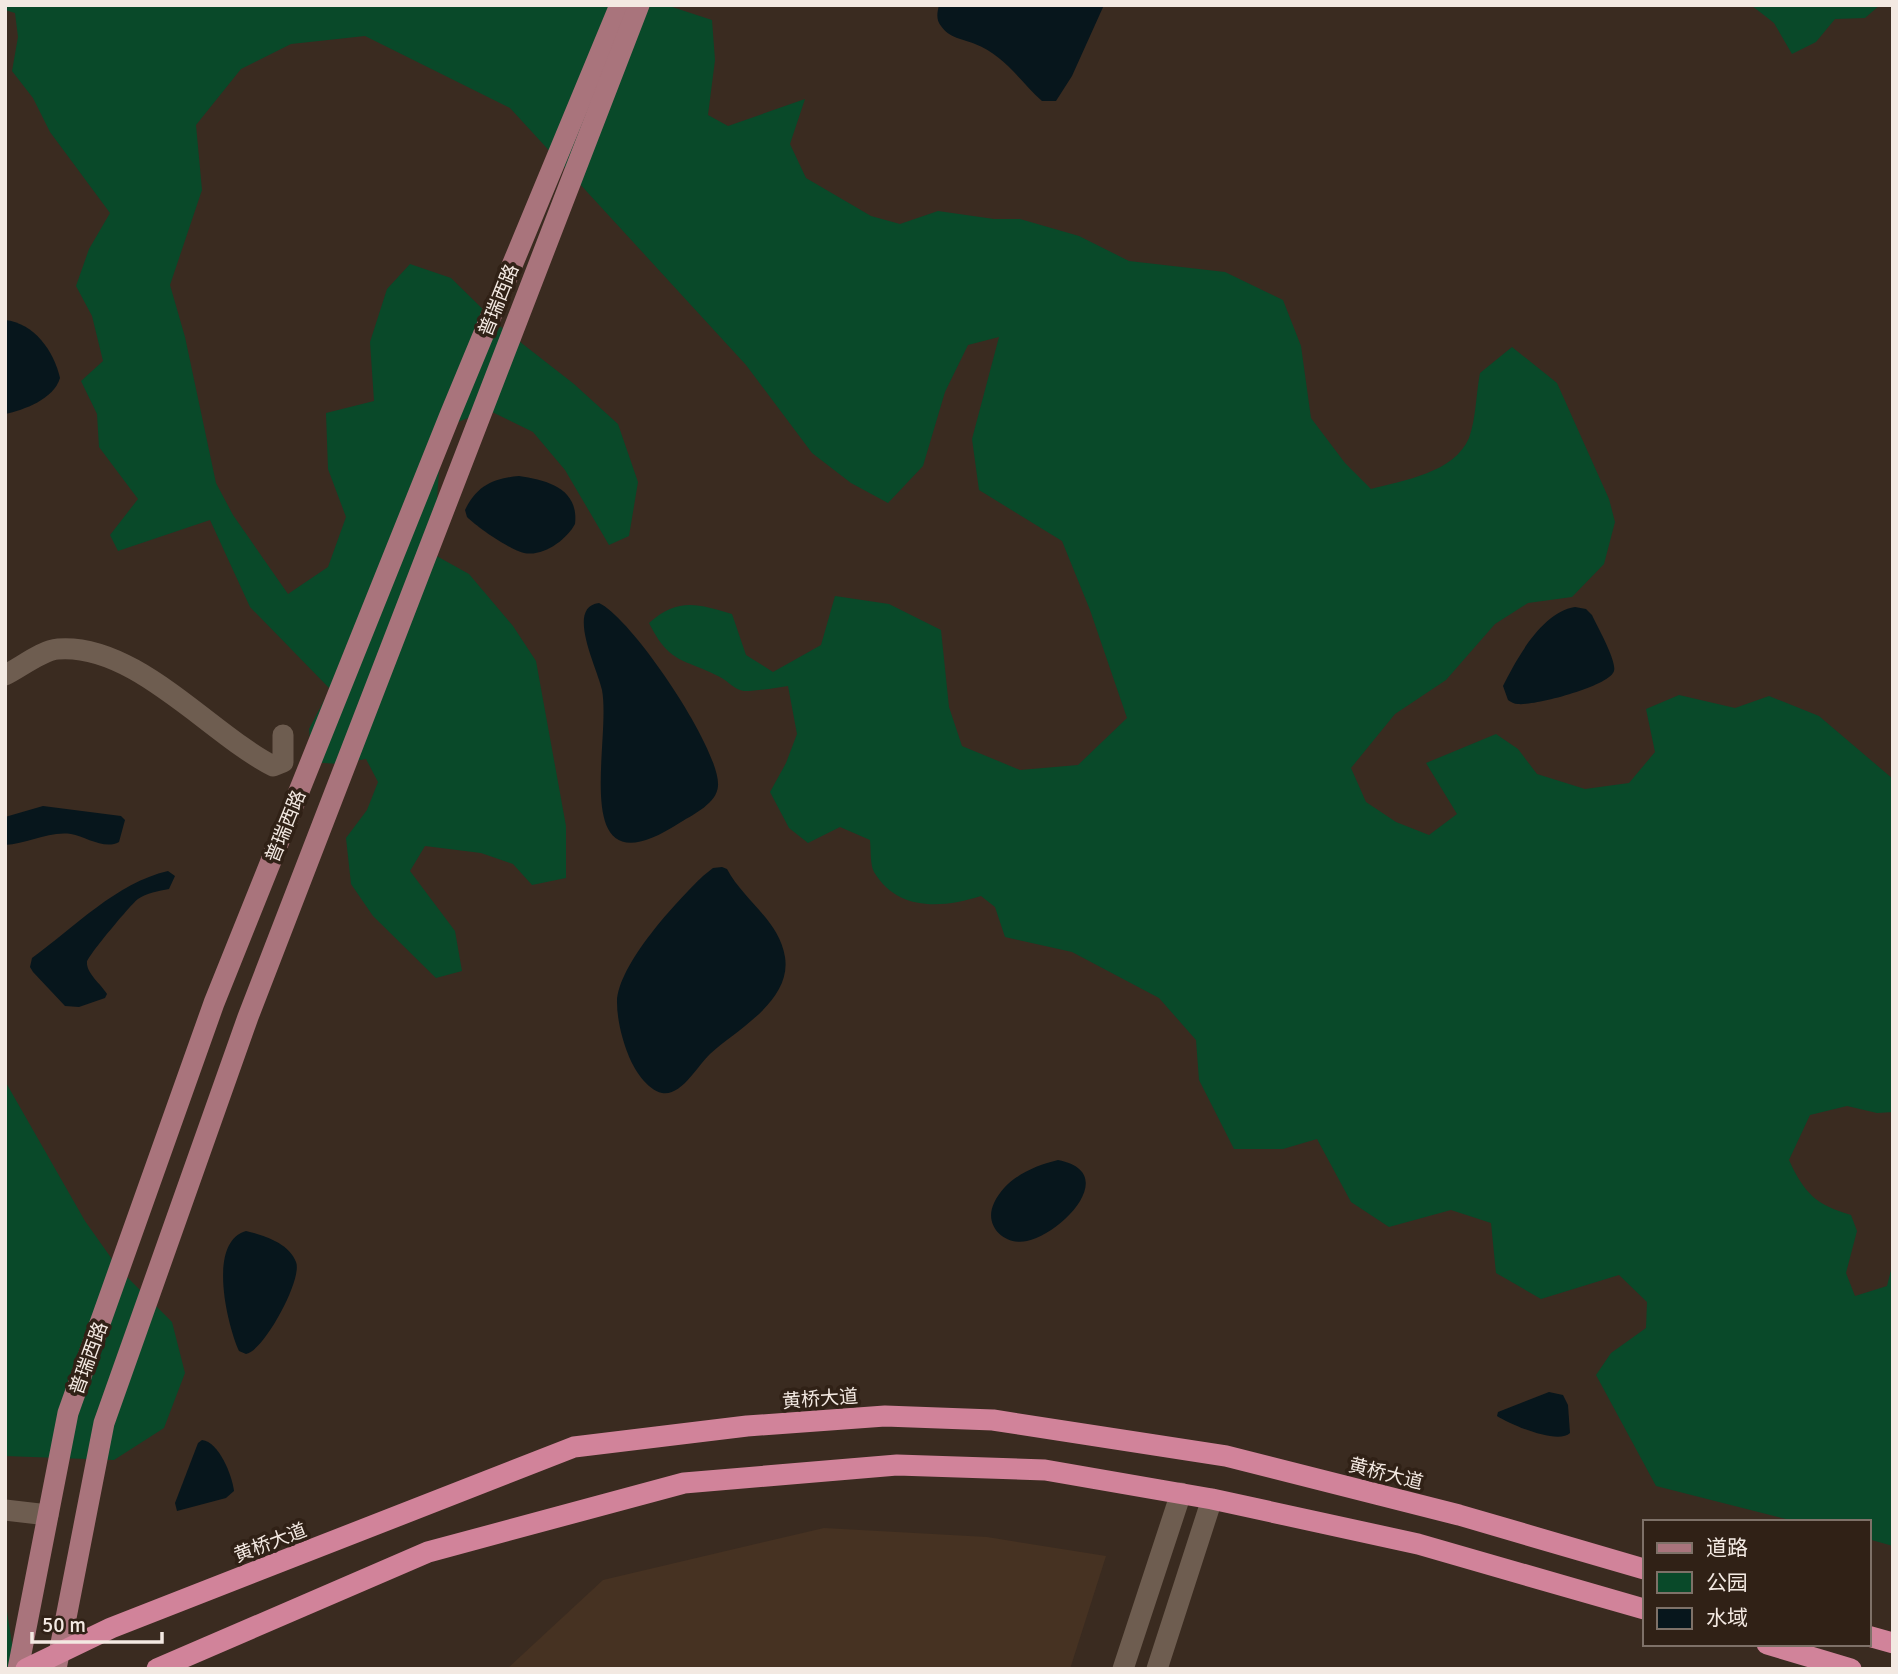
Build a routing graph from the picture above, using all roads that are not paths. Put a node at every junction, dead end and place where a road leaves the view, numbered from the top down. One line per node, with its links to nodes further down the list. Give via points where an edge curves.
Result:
1 (620, 5): 8 (main road, 普瑞西路, via 214,1003 68,1413)
2 (639, 5): 14 (main road, 普瑞西路, via 248,1017 109,1410)
3 (5, 675): 4 (street, via 57,649 111,656 273,766 283,762)
4 (282, 735)
5 (1181, 1493): 6 (highway); 17 (highway, via 1045,1470 897,1465 684,1483 428,1552); 18 (street)
6 (1212, 1499): 10 (highway, via 1418,1544); 19 (street)
7 (5, 1510): 8 (street)
8 (48, 1515): 15 (main road, 普瑞西路)
9 (1643, 1569): 14 (highway, 黄桥大道, via 1226,1455 993,1420 885,1416 747,1426 574,1447 111,1628)
10 (1643, 1609)
11 (1870, 1637): 12 (highway)
12 (1893, 1643)
13 (1774, 1646): 20 (highway)
14 (57, 1661): 16 (highway, 黄桥大道)
15 (18, 1669)
16 (26, 1669)
17 (157, 1669)
18 (1123, 1669)
19 (1157, 1669)
20 (1852, 1669)

